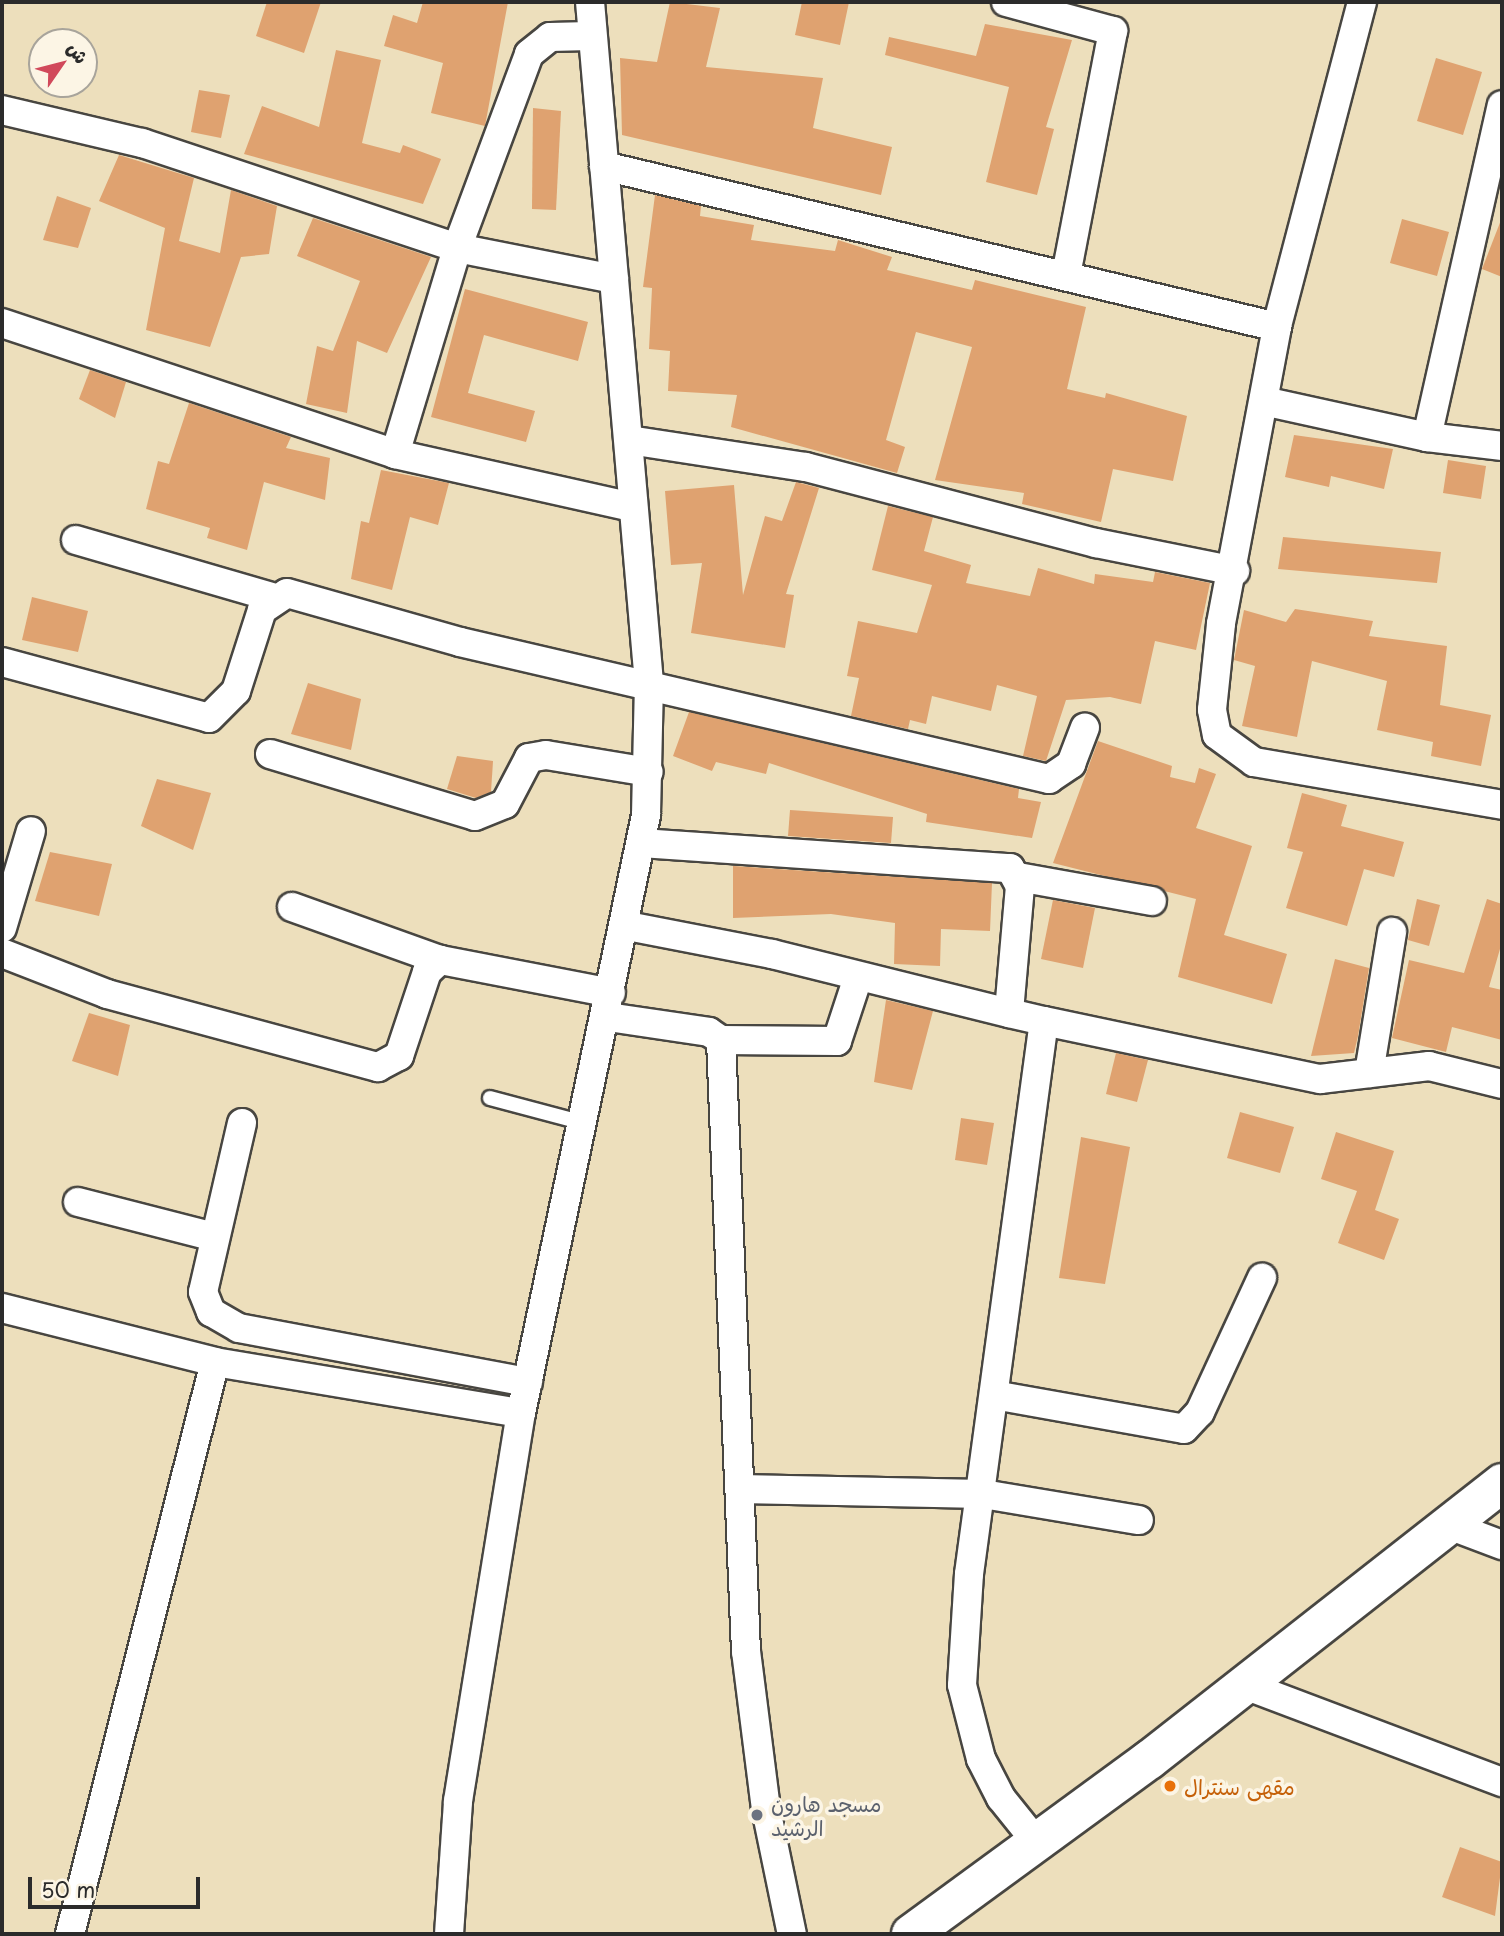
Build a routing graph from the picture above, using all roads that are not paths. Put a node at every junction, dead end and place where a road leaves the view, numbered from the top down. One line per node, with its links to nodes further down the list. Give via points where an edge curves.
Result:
1 (590, 2): 4 (street)
2 (1006, 2): 9 (street, via 1113,31)
3 (1362, 2): 12 (street)
4 (590, 36): 7 (street); 8 (street, via 550,37 529,54)
5 (1502, 105): 14 (street)
6 (2, 110): 8 (street, via 142,143)
7 (604, 166): 9 (street); 10 (street)
8 (457, 248): 10 (street); 17 (street)
9 (1066, 276): 12 (street)
10 (614, 279): 15 (street)
11 (2, 323): 17 (street)
12 (1278, 327): 13 (street)
13 (1268, 402): 14 (street); 20 (street)
14 (1427, 438): 16 (street)
15 (629, 440): 18 (street); 20 (street, via 806,467 1096,543)
16 (1502, 446)
17 (395, 454): 18 (street)
18 (633, 507): 23 (street)
19 (76, 540): 21 (street)
20 (1236, 571): 27 (street, via 1212,679 1217,735 1234,752 1344,782)
21 (272, 597): 22 (street, via 255,625 236,691 209,718); 23 (street, via 288,593 460,642)
22 (2, 662)
23 (649, 683): 24 (street, via 1049,779 1071,764); 26 (street)
24 (1085, 728)
25 (270, 754): 26 (street, via 475,816 494,813 505,804 529,758)
26 (649, 772): 29 (street)
27 (1502, 805)
28 (31, 831): 34 (street)
29 (641, 843): 30 (street, via 999,864); 33 (street)
30 (1017, 877): 31 (street); 40 (street)
31 (1152, 901)
32 (292, 907): 37 (street)
33 (627, 926): 38 (street); 39 (street)
34 (2, 928)
35 (1392, 932): 43 (street)
36 (2, 953): 37 (street, via 107,994 377,1067 399,1056 427,972)
37 (440, 960): 39 (street)
38 (858, 977): 40 (street); 42 (street, via 836,1041)
39 (610, 1005): 42 (street, via 709,1032); 47 (street)
40 (1009, 1013): 41 (street)
41 (1044, 1021): 43 (street, via 1320,1079); 54 (street)
42 (721, 1040): 57 (street)
43 (1369, 1073): 44 (street, via 1429,1066)
44 (1502, 1084)
45 (490, 1098): 47 (lane)
46 (242, 1123): 49 (street)
47 (586, 1123): 53 (street)
48 (78, 1202): 49 (street)
49 (214, 1237): 53 (street, via 203,1299 230,1324)
50 (1262, 1278): 54 (street, via 1199,1412 1184,1429)
51 (2, 1308): 52 (street)
52 (215, 1362): 55 (street); 65 (street)
53 (527, 1382): 55 (street)
54 (993, 1395): 58 (street)
55 (520, 1413): 66 (street, via 458,1801)
56 (1502, 1483): 60 (main road)
57 (740, 1489): 58 (street); 67 (street, via 746,1651 766,1809)
58 (983, 1494): 59 (street); 64 (street, via 962,1685 981,1759 1001,1798)
59 (1139, 1520)
60 (1449, 1525): 61 (street); 62 (main road)
61 (1502, 1545)
62 (1245, 1685): 63 (street); 64 (main road)
63 (1502, 1782)
64 (1038, 1844): 68 (main road)
65 (70, 1934)
66 (449, 1934)
67 (792, 1934)
68 (911, 1934)

